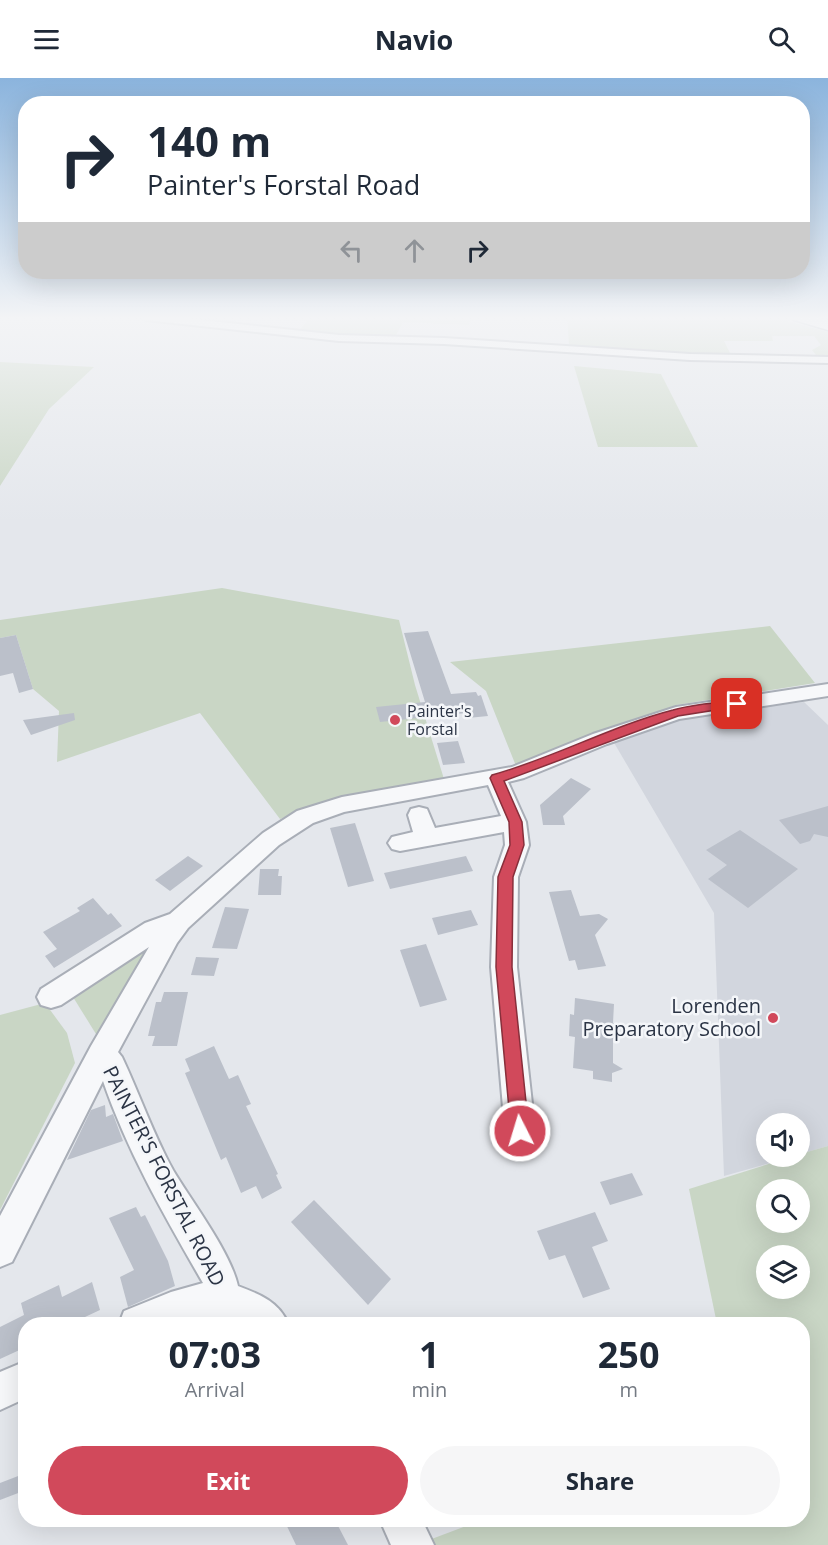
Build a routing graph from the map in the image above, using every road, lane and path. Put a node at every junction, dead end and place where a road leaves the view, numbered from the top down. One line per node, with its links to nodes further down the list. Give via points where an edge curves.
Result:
1 (828, 690): 2 (street, PAINTER'S FORSTAL ROAD, via 676,713)
2 (496, 778): 4 (street); 7 (street, PAINTER'S FORSTAL ROAD, via 357,802 305,817 271,839)
3 (419, 815): 5 (street)
4 (516, 822): 5 (street); 10 (street, via 517,845 506,877 504,967)
5 (428, 838): 6 (street)
6 (400, 843)
7 (179, 921): 8 (street, via 154,930); 9 (street, PAINTER'S FORSTAL ROAD)
8 (51, 997)
9 (100, 1055): 11 (street, PAINTER'S FORSTAL ROAD); 12 (street, PAINTER'S FORSTAL ROAD, via 112,1066 130,1116 161,1179 219,1278)
10 (520, 1131)
11 (0, 1250)
12 (224, 1300): 13 (street, via 186,1303); 14 (street, via 246,1307)
13 (153, 1317)
14 (260, 1317)
15 (18, 1382): 16 (street)
16 (0, 1391)
17 (404, 1527): 18 (street)
18 (413, 1545)

